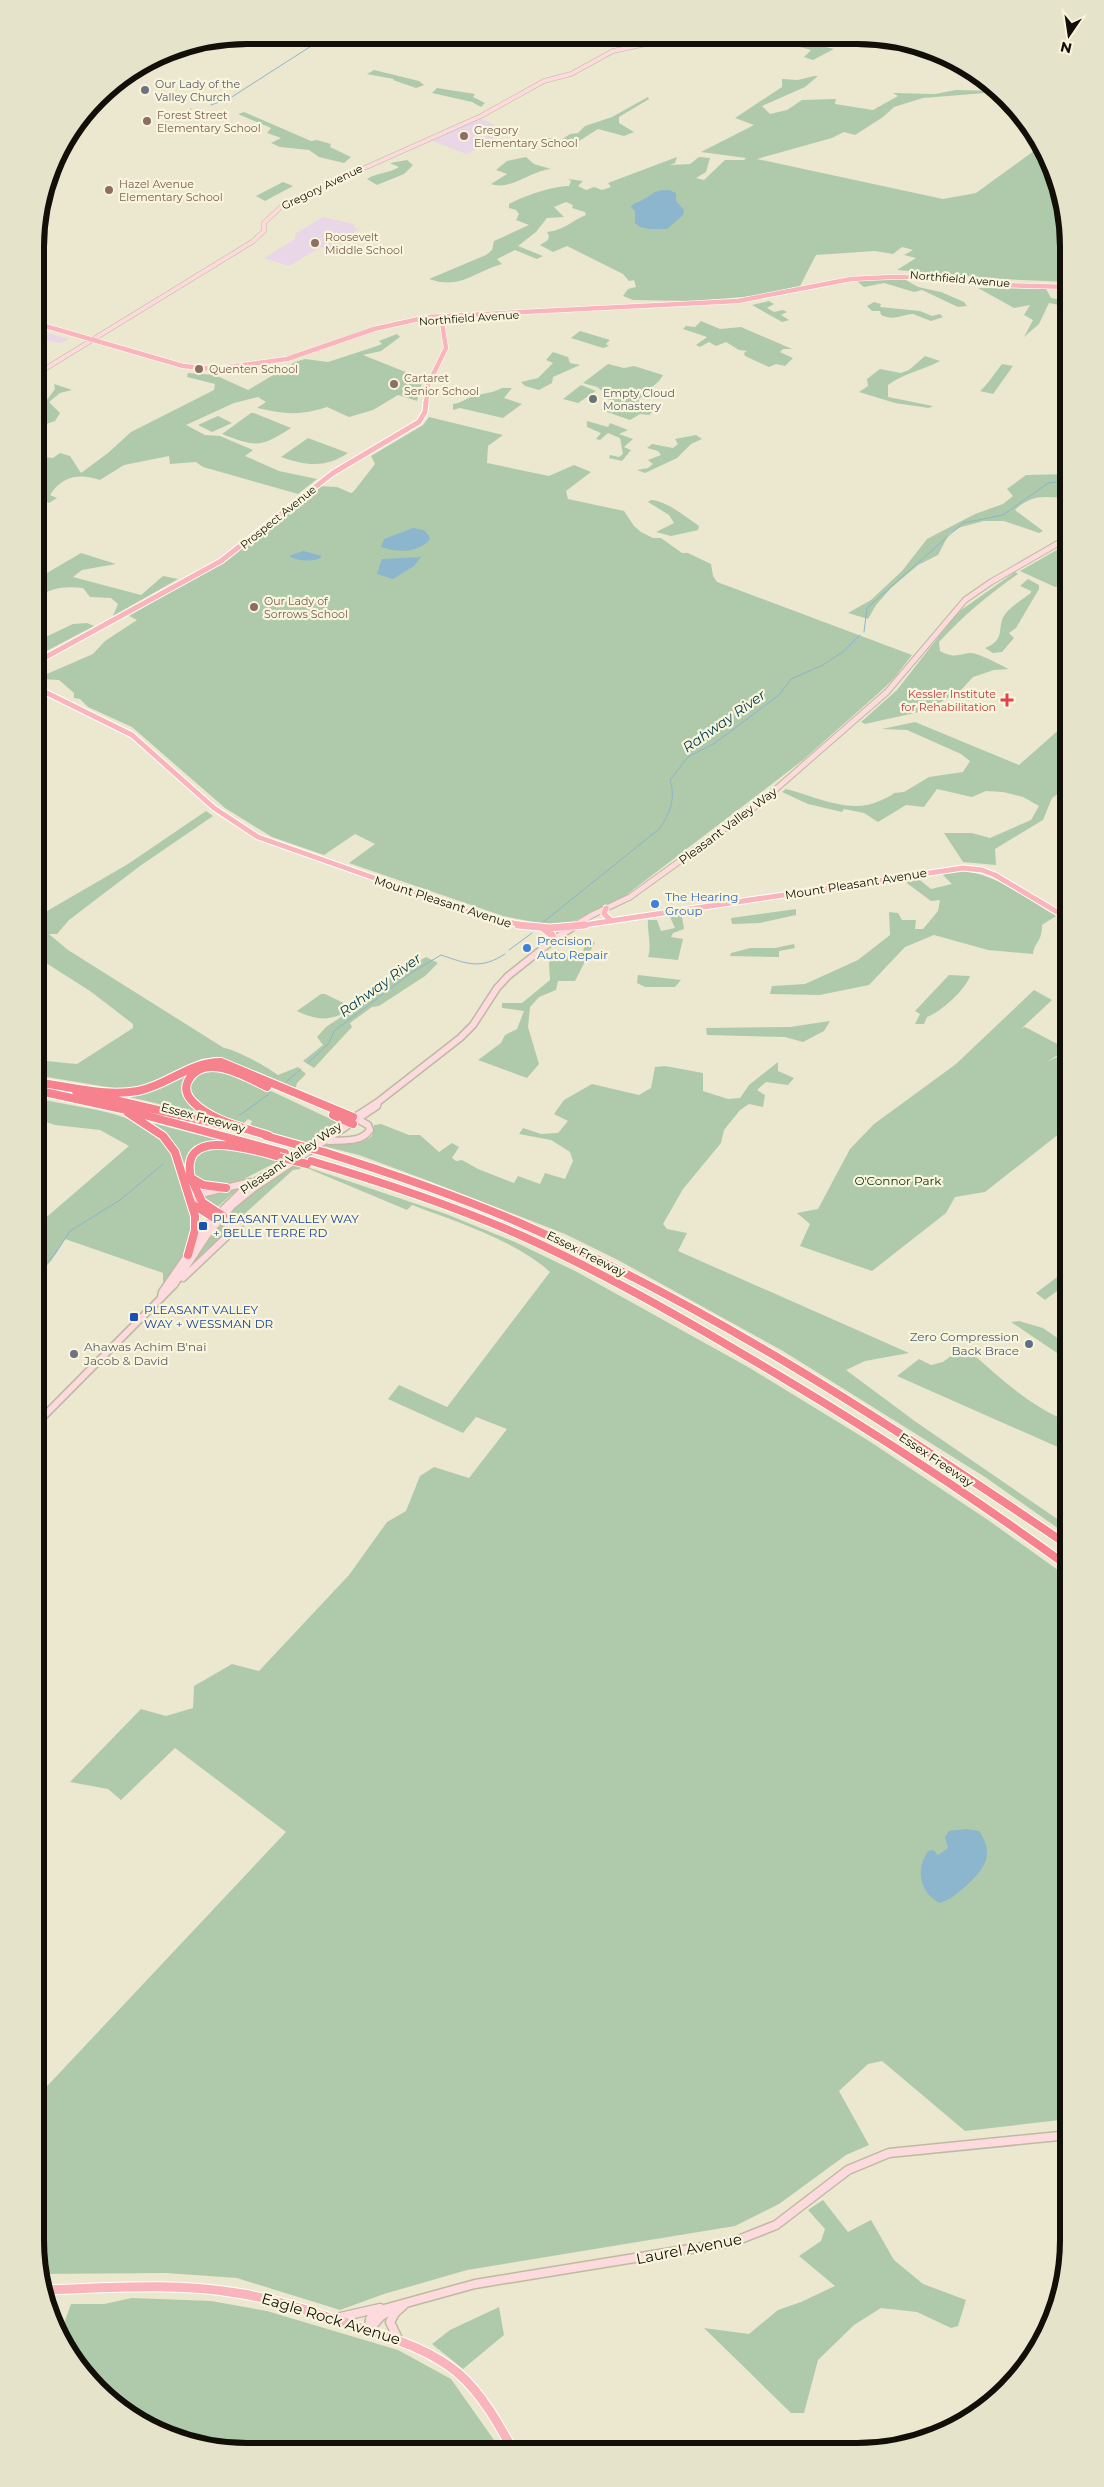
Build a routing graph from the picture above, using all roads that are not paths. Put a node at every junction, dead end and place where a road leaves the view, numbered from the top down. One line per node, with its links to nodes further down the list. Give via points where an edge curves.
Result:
1 (639, 44): 5 (main road, Gregory Avenue, via 610,52 571,74 544,81 481,116 284,204 264,223 264,231 259,238)
2 (1060, 286): 3 (main road, Northfield Avenue, via 996,285 907,276 851,280 743,303)
3 (441, 317): 5 (main road, Northfield Avenue, via 358,336 285,362 213,371 185,369); 8 (main road, Prospect Avenue, via 446,351 428,385 424,416 419,422 333,474 221,561)
4 (44, 325): 5 (main road, Northfield Avenue)
5 (92, 340): 6 (main road, Gregory Avenue)
6 (44, 370)
7 (1060, 542): 10 (main road, Pleasant Valley Way, via 965,600 887,692 779,788 640,890)
8 (44, 658)
9 (44, 692): 14 (main road, Mount Pleasant Avenue, via 132,735 223,816 267,842 500,922)
10 (606, 908): 12 (main road, via 604,914); 13 (main road, Pleasant Valley Way)
11 (1060, 914): 12 (main road, Mount Pleasant Avenue, via 995,875 963,868)
12 (612, 921): 13 (main road, Mount Pleasant Avenue)
13 (572, 927): 14 (main road, Mount Pleasant Avenue); 15 (main road, Pleasant Valley Way)
14 (543, 928): 15 (main road, via 552,935)
15 (552, 941): 19 (main road, Pleasant Valley Way, via 508,976 460,1038)
16 (44, 1083): 21 (highway, via 134,1092 158,1085 198,1064 221,1062)
17 (44, 1084): 22 (highway, Essex Freeway)
18 (44, 1092): 20 (highway, Essex Freeway)
19 (378, 1102): 21 (main road, Pleasant Valley Way)
20 (122, 1109): 24 (highway, Essex Freeway); 29 (highway, via 163,1136 175,1152)
21 (353, 1120): 22 (highway, via 224,1068 206,1068 188,1080 185,1088 188,1096 199,1107); 23 (main road, Pleasant Valley Way); 23 (main road, via 369,1126 365,1137); 26 (main road, Pleasant Valley Way)
22 (269, 1136): 35 (highway, Essex Freeway, bridge, via 429,1186 550,1236 641,1282 861,1409)
23 (325, 1142): 30 (main road, Pleasant Valley Way, via 254,1188)
24 (282, 1155): 25 (highway, via 226,1144 209,1145 190,1158); 36 (highway, Essex Freeway, bridge, via 338,1169 433,1200 550,1249 624,1287 841,1412)
25 (191, 1178): 27 (highway, via 203,1185); 28 (highway)
26 (256, 1180): 27 (main road); 30 (main road, Pleasant Valley Way)
27 (226, 1188): 28 (main road)
28 (198, 1196): 29 (main road); 30 (highway)
29 (192, 1204): 30 (highway); 31 (highway, via 196,1230)
30 (218, 1217): 31 (main road, Pleasant Valley Way); 32 (main road, Pleasant Valley Way); 32 (main road, via 237,1226)
31 (188, 1255): 33 (main road, Pleasant Valley Way)
32 (174, 1285): 33 (main road, Pleasant Valley Way)
33 (161, 1297): 34 (main road, Pleasant Valley Way)
34 (44, 1416)
35 (1060, 1540)
36 (1060, 1560)
37 (1060, 2135): 39 (main road, Laurel Avenue, via 889,2153 848,2170 776,2225 733,2242 475,2284)
38 (50, 2290): 40 (main road, Eagle Rock Avenue, via 149,2287 223,2291 259,2296)
39 (408, 2302): 40 (main road); 41 (main road, Laurel Avenue, via 381,2316); 42 (main road, via 390,2322)
40 (335, 2318): 41 (main road, Eagle Rock Avenue)
41 (369, 2330): 42 (main road, Eagle Rock Avenue)
42 (398, 2339): 43 (main road, Eagle Rock Avenue, via 450,2366 484,2402)
43 (510, 2443)

